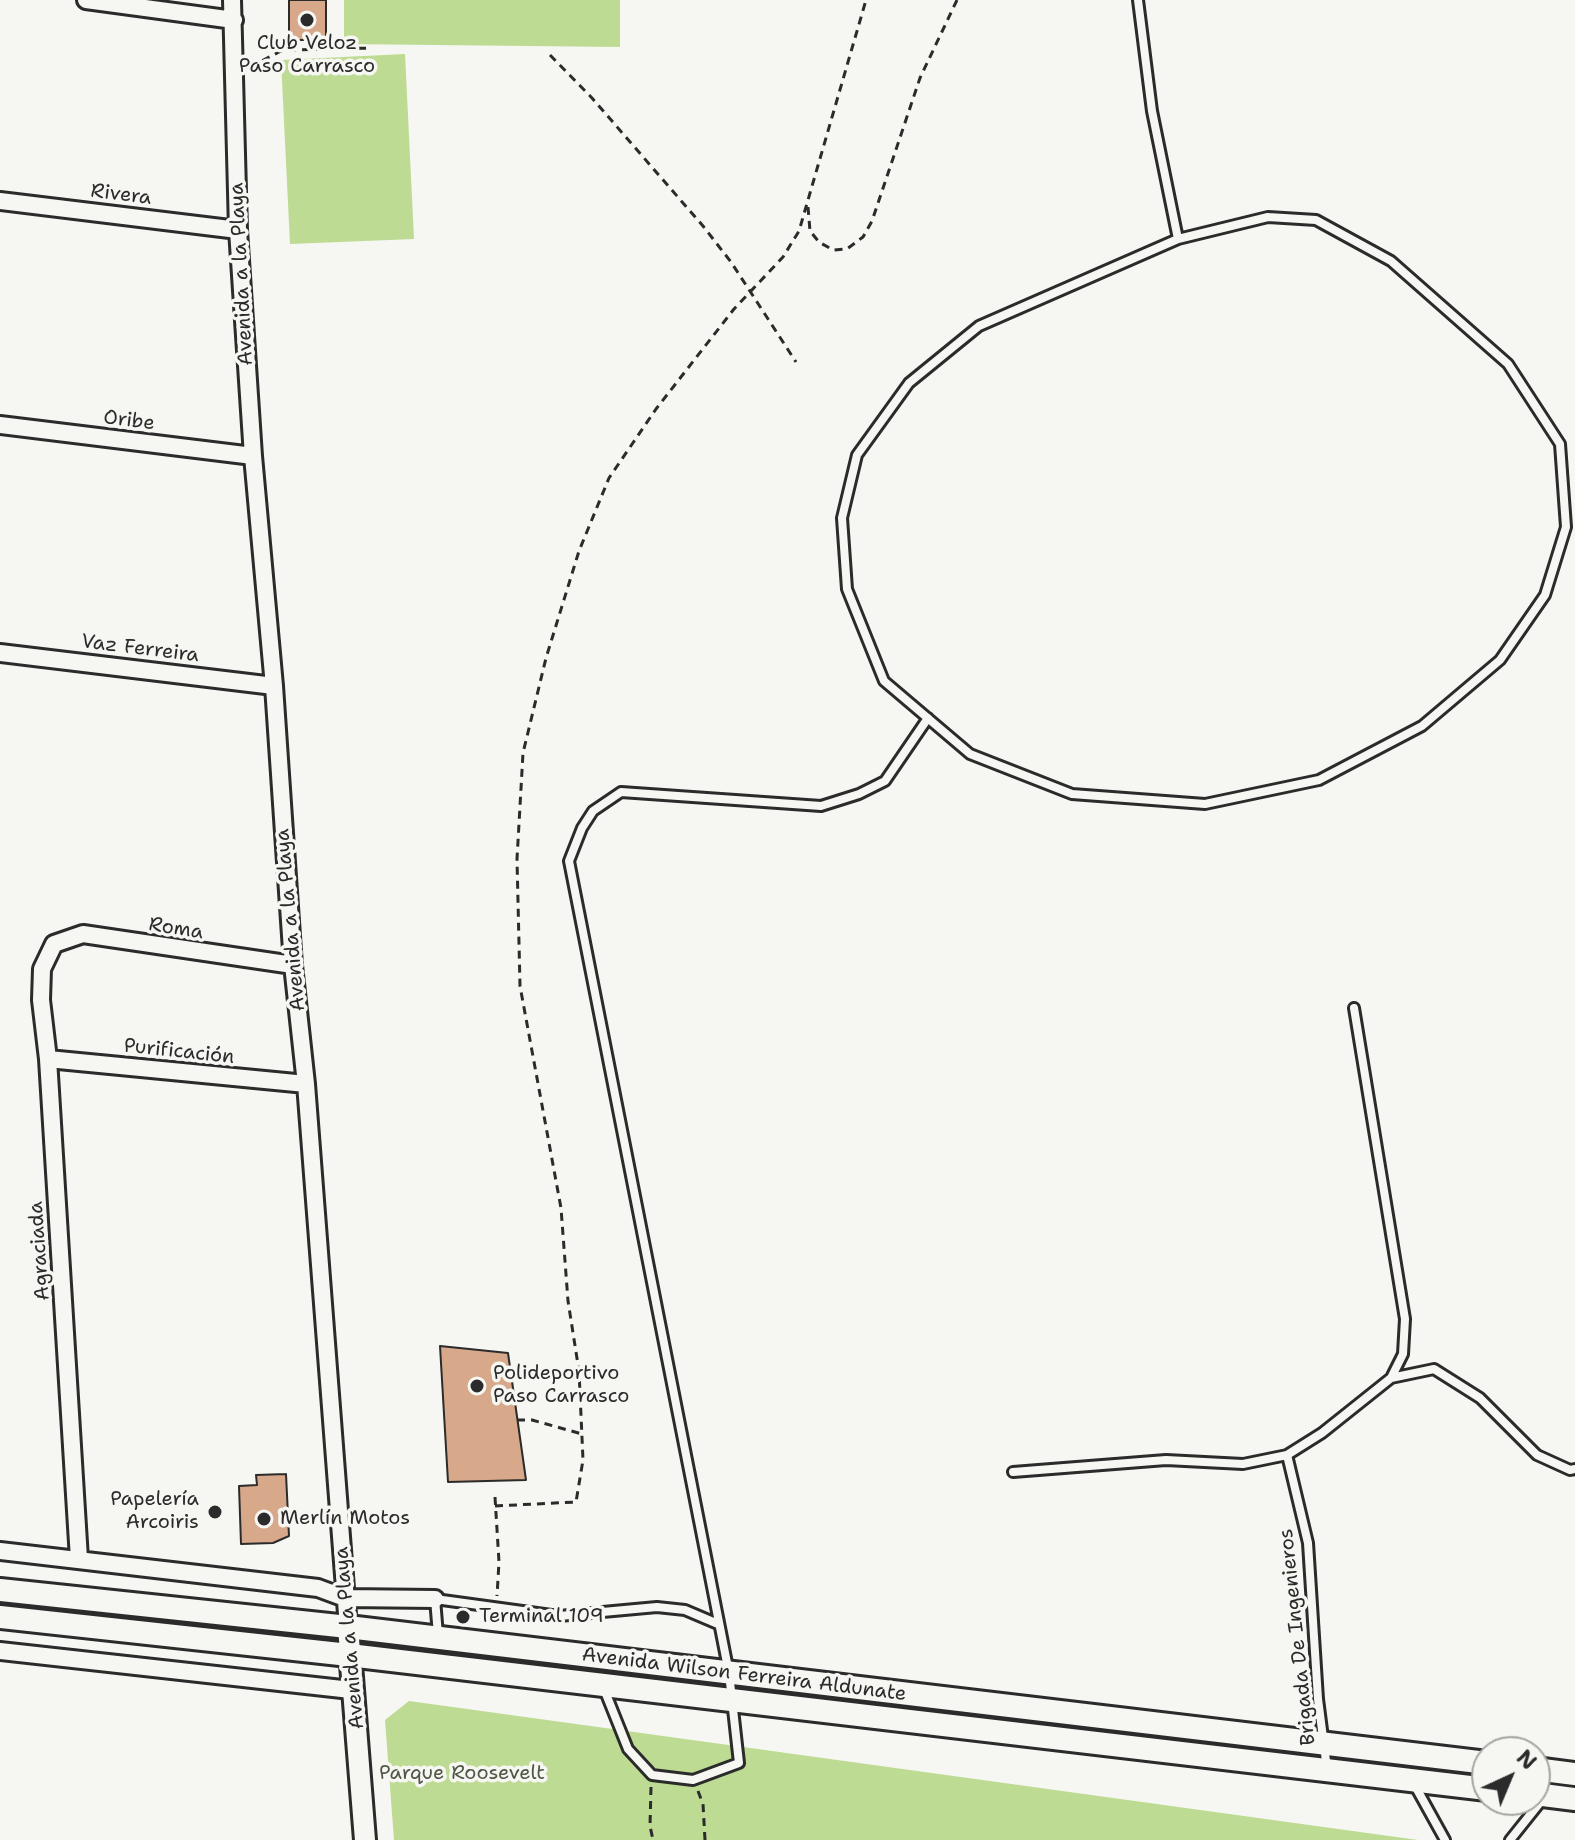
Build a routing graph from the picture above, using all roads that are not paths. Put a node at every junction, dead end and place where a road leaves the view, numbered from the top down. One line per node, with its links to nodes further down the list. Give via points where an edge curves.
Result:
1 (86, 0): 4 (street)
2 (232, 0): 4 (street, Avenida a la Playa)
3 (1138, 0): 7 (lane, via 1152,111)
4 (234, 20): 6 (street, Avenida a la Playa)
5 (0, 201): 6 (street, Rivera)
6 (238, 230): 9 (street, Avenida a la Playa)
7 (1178, 239): 12 (lane, via 979,326 909,383 857,455 842,518 847,589 884,681); 12 (lane, via 1268,217 1316,220 1391,261 1508,364 1560,444 1566,527 1545,595 1500,660 1422,726 1319,780 1205,804 1072,794 970,754)
8 (0, 425): 9 (street, Oribe)
9 (253, 456): 11 (street, Avenida a la Playa)
10 (0, 653): 11 (street, Vaz Ferreira)
11 (274, 686): 14 (street, Avenida a la Playa)
12 (928, 718): 28 (lane, via 885,781 859,794 821,806 621,792 593,811 569,861)
13 (54, 944): 14 (street, Roma, via 83,934); 16 (street, Agraciada, via 42,969)
14 (293, 965): 17 (street, Avenida a la Playa)
15 (1354, 1008): 18 (lane, via 1405,1319 1403,1354)
16 (48, 1059): 17 (street, Purificación); 23 (street, Agraciada)
17 (306, 1084): 25 (street, Avenida a la Playa)
18 (1391, 1378): 19 (lane); 20 (lane, via 1434,1369 1480,1398 1537,1455)
19 (1287, 1455): 21 (lane, via 1243,1464 1166,1460); 37 (lane, Brigada De Ingenieros, via 1308,1543 1318,1699)
20 (1575, 1469)
21 (1013, 1472)
22 (0, 1551): 23 (street)
23 (79, 1559): 25 (street, via 318,1588)
24 (0, 1590): 29 (main road, Avenida Wilson Ferreira Aldunate)
25 (345, 1598): 26 (street); 29 (street, Avenida a la Playa)
26 (435, 1599): 28 (lane, via 559,1616 657,1607 685,1610); 30 (lane)
27 (0, 1617): 32 (main road, Avenida Wilson Ferreira Aldunate)
28 (718, 1624): 33 (lane)
29 (348, 1627): 30 (main road, Avenida Wilson Ferreira Aldunate); 32 (street, Avenida a la Playa)
30 (438, 1639): 33 (main road, Avenida Wilson Ferreira Aldunate)
31 (0, 1651): 35 (street)
32 (349, 1655): 34 (main road, Avenida Wilson Ferreira Aldunate); 35 (street, Avenida a la Playa)
33 (729, 1673): 36 (lane); 37 (main road, Avenida Wilson Ferreira Aldunate)
34 (603, 1684): 36 (main road, Avenida Wilson Ferreira Aldunate); 36 (lane, via 628,1749 652,1775 693,1780 739,1763)
35 (351, 1690): 47 (street, Avenida a la Playa)
36 (732, 1699): 39 (main road, Avenida Wilson Ferreira Aldunate)
37 (1326, 1743): 38 (main road, Avenida Wilson Ferreira Aldunate); 39 (lane, Brigada De Ingenieros)
38 (1471, 1761)
39 (1327, 1770): 42 (main road, Avenida Wilson Ferreira Aldunate)
40 (1551, 1771): 41 (main road)
41 (1575, 1774)
42 (1411, 1780): 43 (main road, Avenida Wilson Ferreira Aldunate); 48 (lane)
43 (1471, 1787)
44 (1551, 1796): 45 (main road)
45 (1575, 1799)
46 (1526, 1816): 49 (lane)
47 (365, 1840)
48 (1445, 1840)
49 (1510, 1840)

